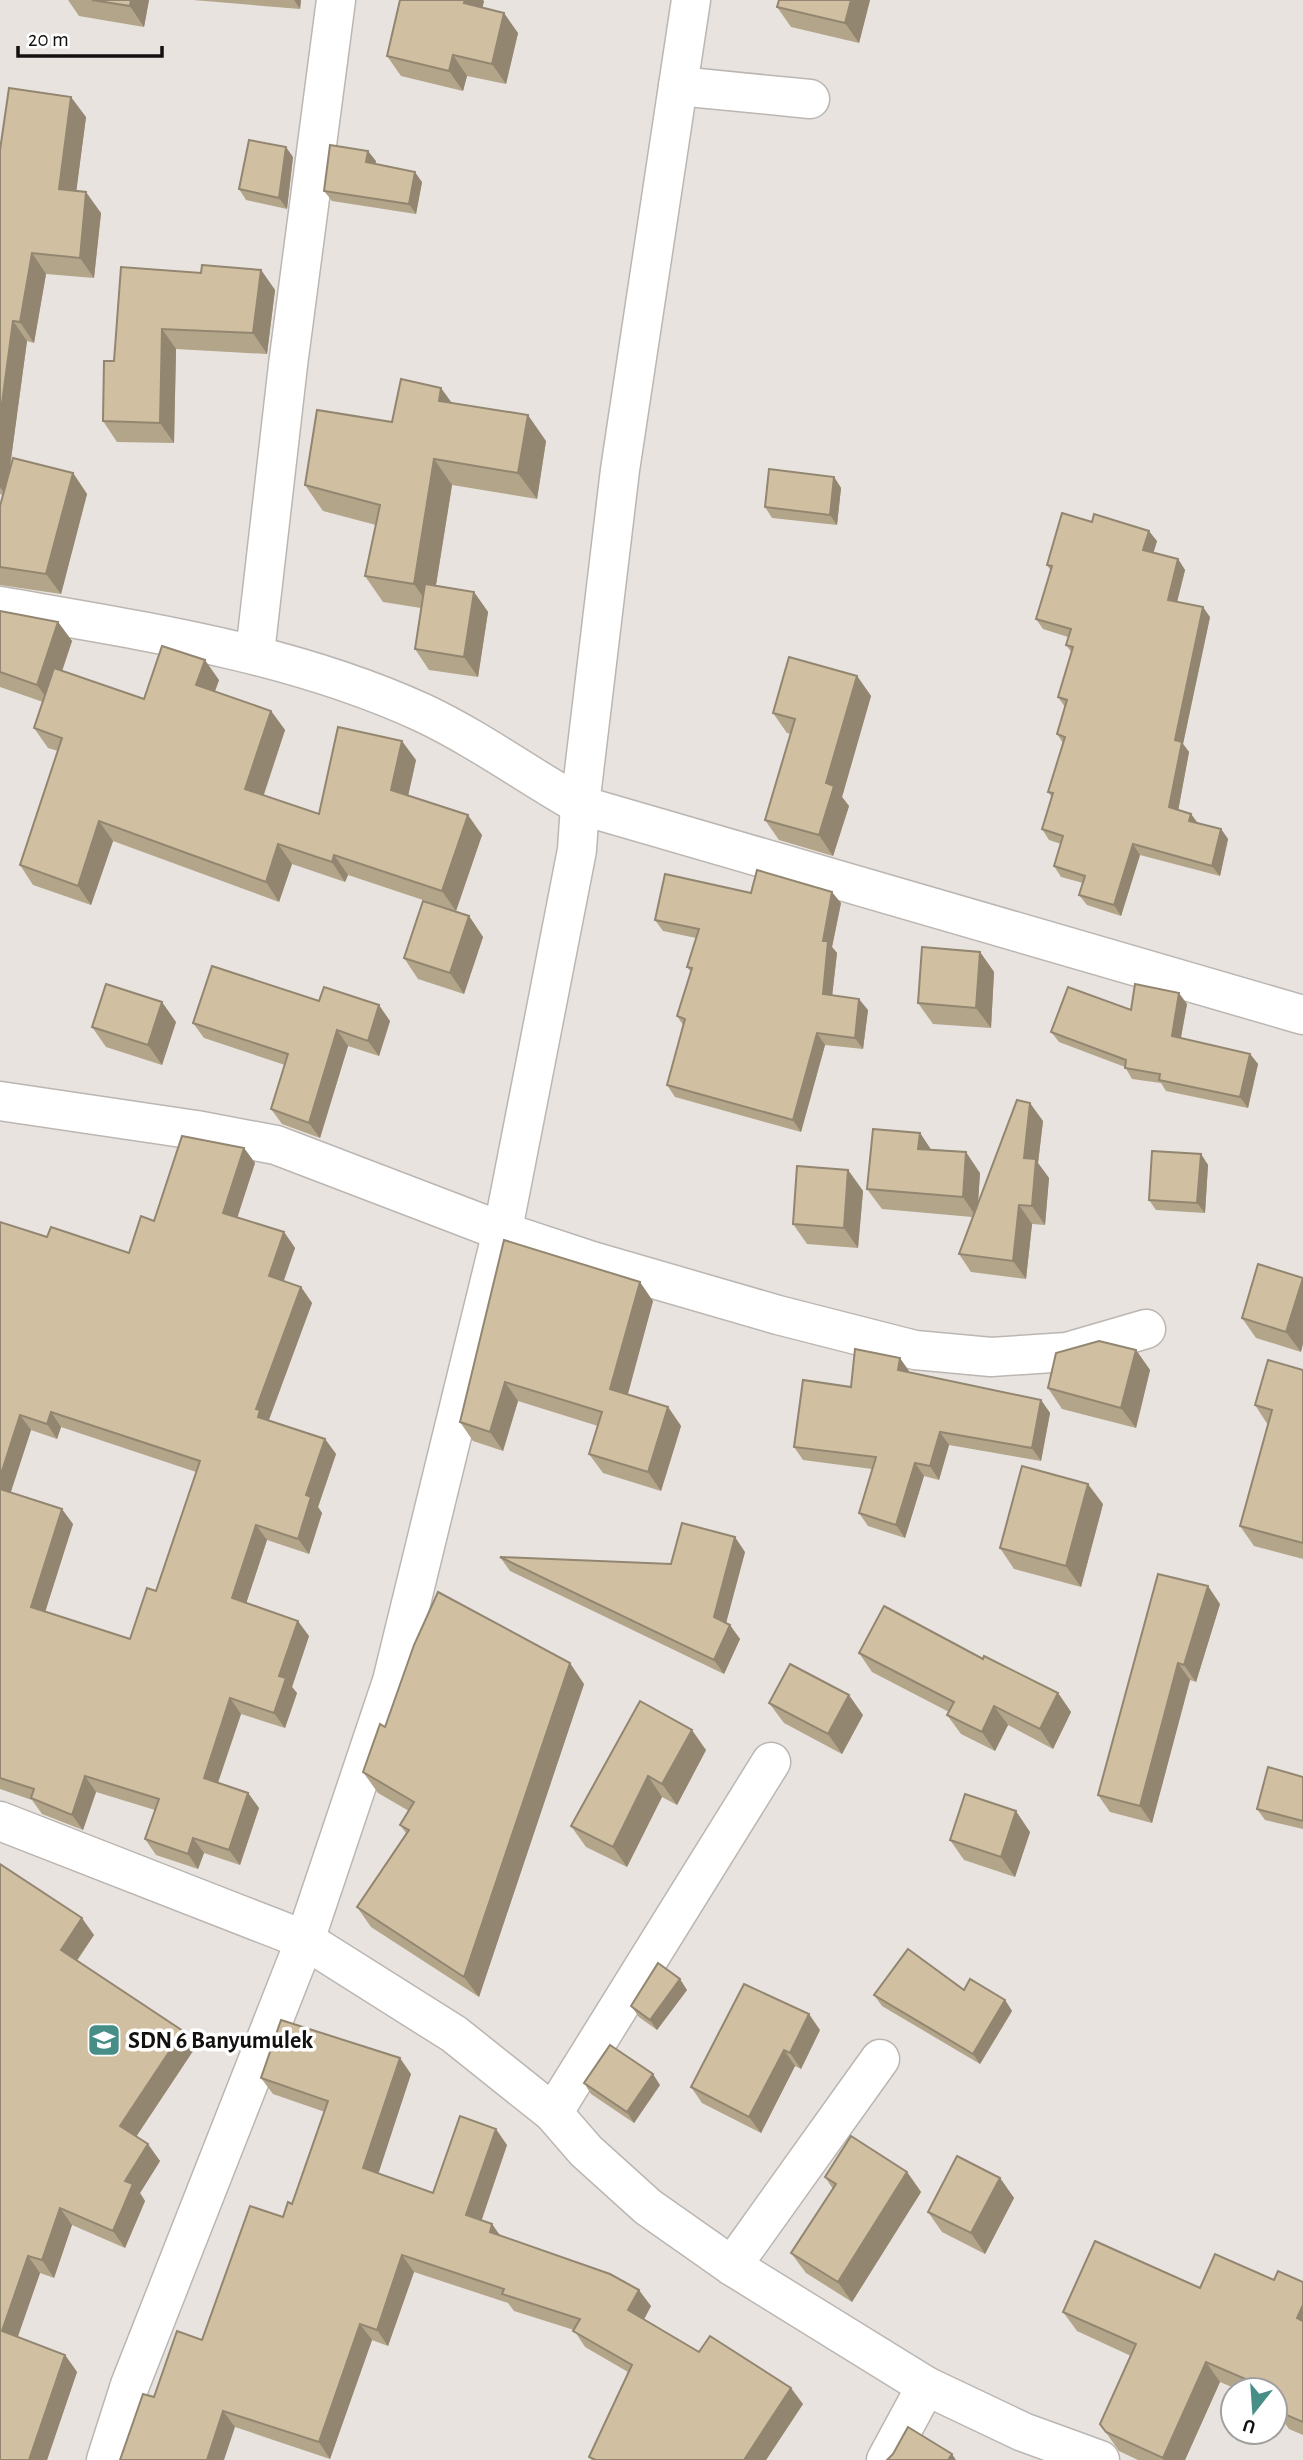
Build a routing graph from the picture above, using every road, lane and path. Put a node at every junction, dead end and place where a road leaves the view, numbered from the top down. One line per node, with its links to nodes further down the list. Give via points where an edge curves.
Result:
1 (336, 0): 6 (street)
2 (691, 0): 3 (street)
3 (678, 86): 4 (street); 7 (street, via 620,470)
4 (810, 99)
5 (0, 606): 6 (street)
6 (255, 653): 7 (street, via 422,713 481,743)
7 (580, 805): 8 (street); 10 (street, via 577,850)
8 (1303, 1015)
9 (0, 1101): 10 (street, via 276,1146)
10 (505, 1218): 11 (street, via 778,1315 915,1350 991,1357 1067,1352); 14 (street, via 392,1681)
11 (1146, 1329)
12 (771, 1762): 16 (street)
13 (0, 1821): 14 (street)
14 (305, 1940): 16 (street, via 454,2034); 19 (street, via 130,2385)
15 (880, 2059): 17 (street)
16 (553, 2113): 17 (street, via 586,2151 648,2207)
17 (732, 2266): 18 (street)
18 (926, 2386): 20 (street); 21 (street, via 1023,2432)
19 (106, 2460)
20 (886, 2460)
21 (1100, 2460)

